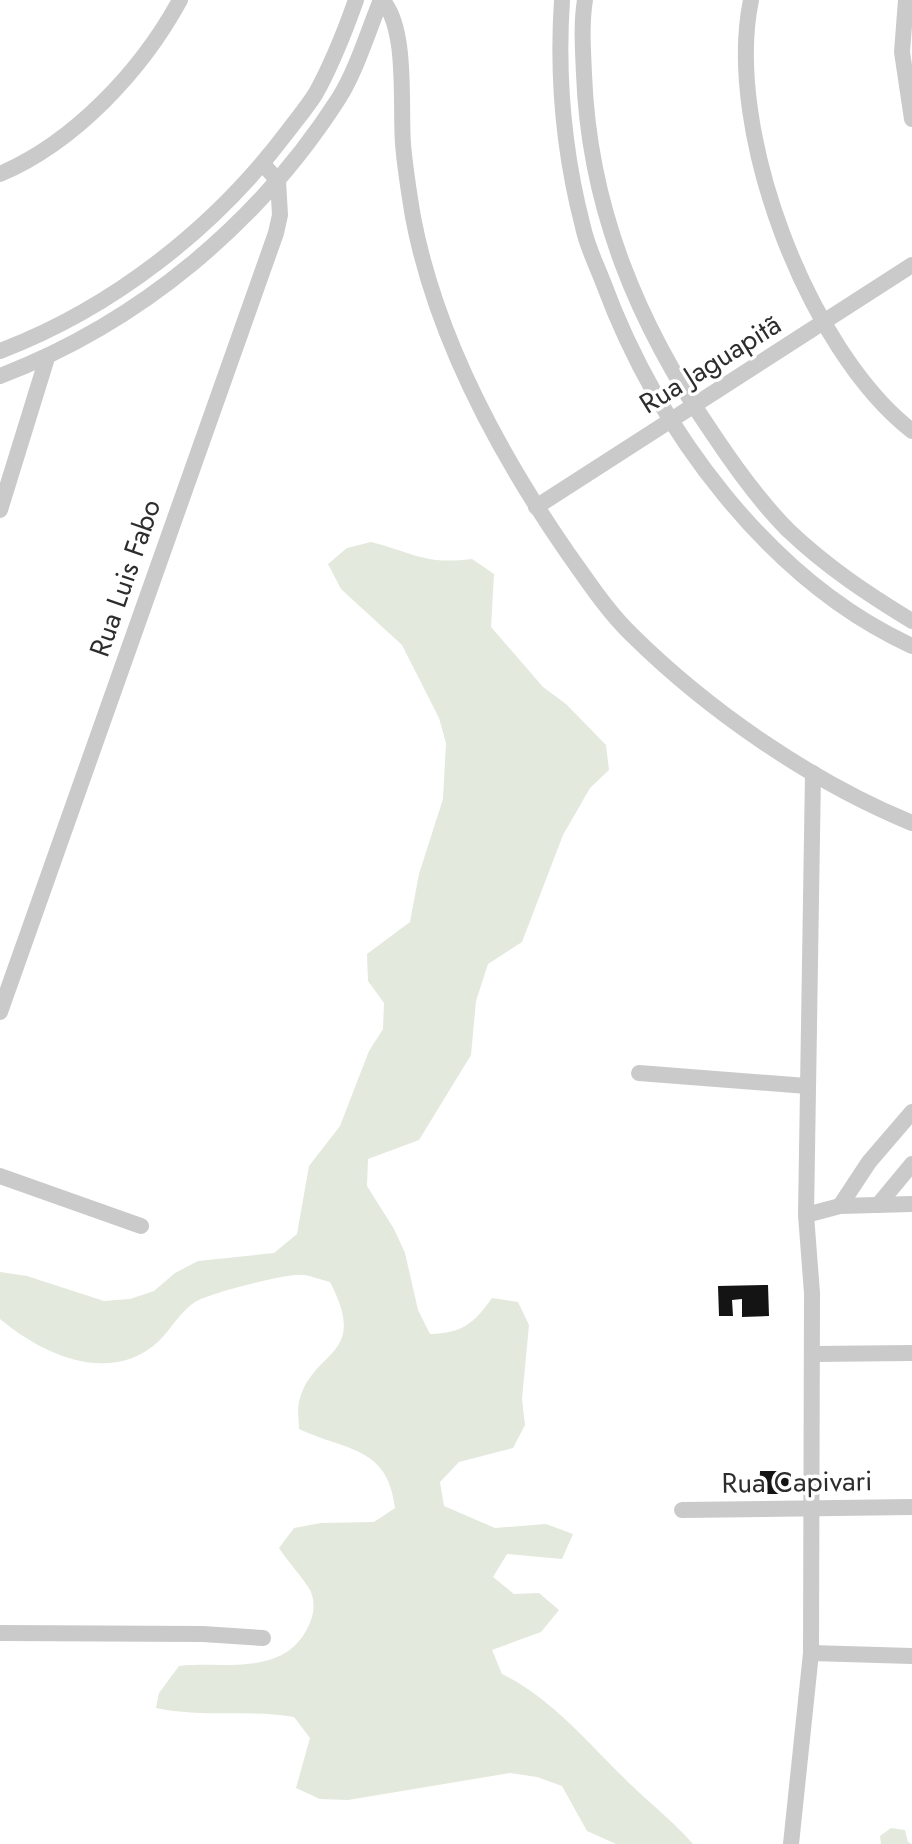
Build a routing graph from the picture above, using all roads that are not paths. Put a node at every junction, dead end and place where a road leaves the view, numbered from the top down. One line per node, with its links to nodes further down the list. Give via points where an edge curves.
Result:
1 (180, 0): 10 (street, via 162,33 120,87 67,133)
2 (356, 0): 9 (street, via 316,94)
3 (381, 0): 11 (street, via 340,96); 20 (street, via 390,9 398,42 403,146 414,218 433,294 502,450)
4 (562, 0): 18 (street, via 567,141 583,228 614,313)
5 (585, 0): 17 (street, via 586,111 612,236 640,312)
6 (751, 0): 13 (street, via 744,66 749,120 780,226)
7 (906, 0): 8 (street, via 902,52)
8 (912, 119)
9 (263, 164): 11 (street); 14 (street, via 193,235 109,295 45,332)
10 (0, 174)
11 (278, 181): 15 (street, via 204,255 118,318); 26 (street, Rua Luis Fabo, via 276,233)
12 (912, 265): 13 (street, Rua Jaguapitã)
13 (823, 324): 17 (street, Rua Jaguapitã); 19 (street, via 857,372)
14 (0, 351)
15 (47, 358): 16 (street); 21 (street)
16 (0, 376)
17 (694, 406): 18 (street, Rua Jaguapitã); 22 (street, via 735,466 787,528 845,580)
18 (671, 420): 20 (street, Rua Jaguapitã); 23 (street, via 744,519 789,564 878,630)
19 (912, 431)
20 (536, 507): 24 (street, via 630,634 704,700)
21 (0, 510)
22 (912, 621)
23 (912, 646)
24 (813, 773): 25 (street); 28 (street)
25 (912, 823)
26 (0, 1012)
27 (639, 1073): 28 (street)
28 (807, 1086): 35 (street)
29 (912, 1112): 34 (street, via 869,1162)
30 (912, 1164): 33 (street)
31 (0, 1176): 36 (street)
32 (912, 1204): 33 (street)
33 (878, 1205): 34 (street)
34 (840, 1206): 35 (street)
35 (806, 1214): 38 (street)
36 (141, 1226)
37 (912, 1353): 38 (street)
38 (812, 1354): 40 (street)
39 (912, 1507): 40 (street, Rua Capivari)
40 (813, 1508): 41 (street, Rua Capivari); 44 (street)
41 (682, 1510)
42 (0, 1633): 43 (street, via 204,1633)
43 (263, 1638)
44 (811, 1653): 45 (street); 46 (street)
45 (912, 1656)
46 (791, 1844)

